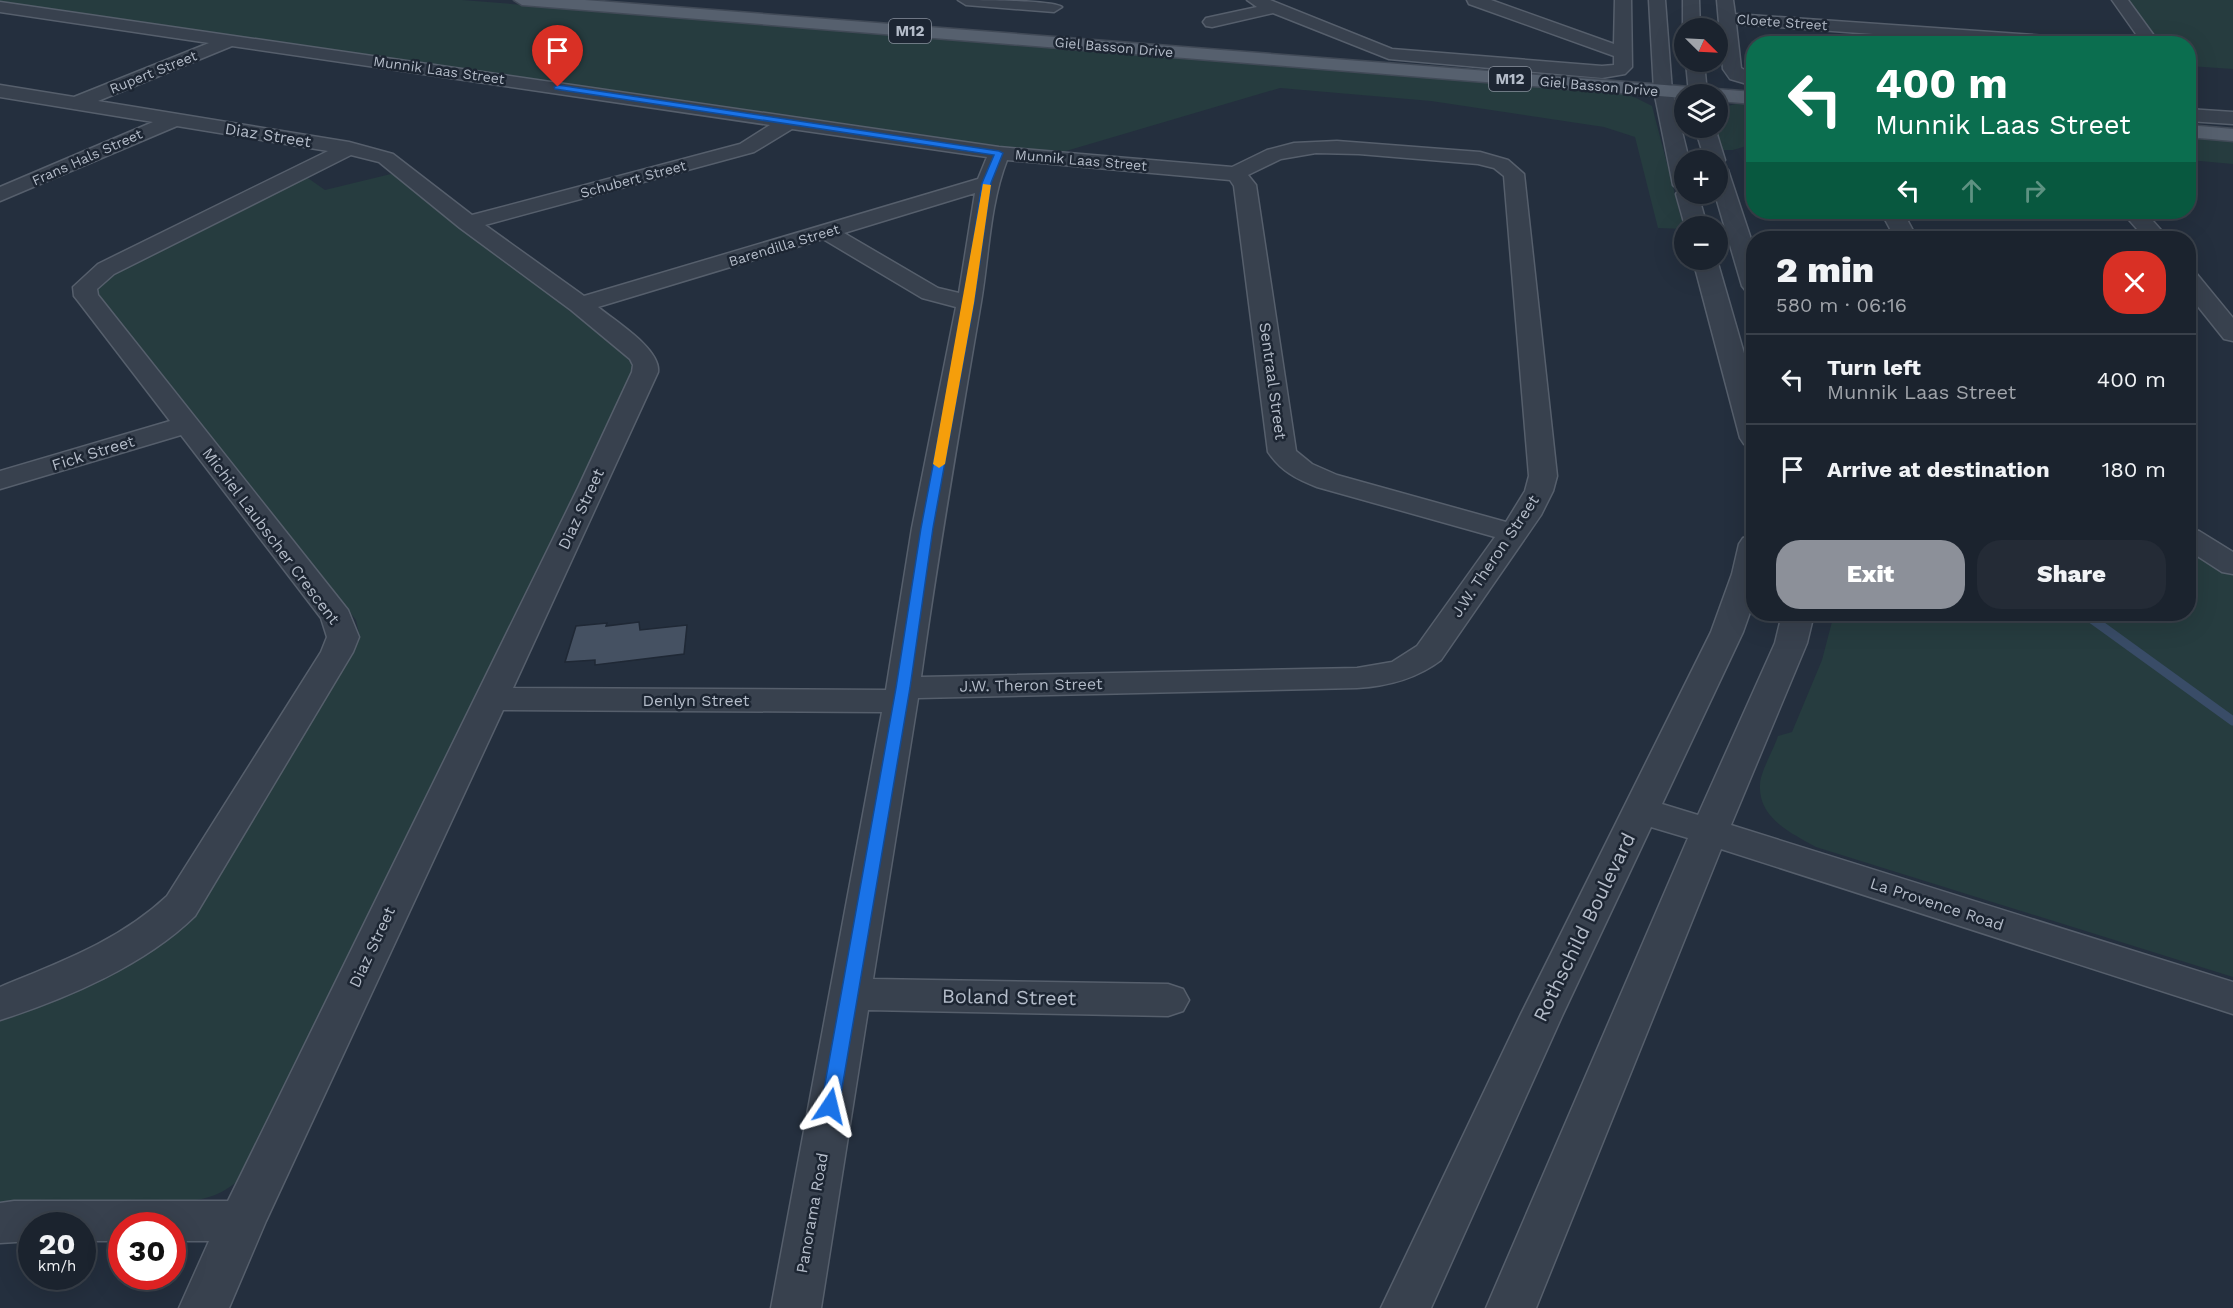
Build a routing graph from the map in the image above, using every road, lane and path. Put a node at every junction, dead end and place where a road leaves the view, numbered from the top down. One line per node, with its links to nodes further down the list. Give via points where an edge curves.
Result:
1 (522, 0): 25 (main road, Giel Basson Drive / M12)
2 (966, 0): 10 (street)
3 (1255, 0): 13 (street)
4 (1475, 0): 22 (street)
5 (1623, 0): 22 (street)
6 (1657, 0): 25 (street)
7 (1691, 0): 14 (street)
8 (1725, 0): 15 (street)
9 (2120, 0): 20 (street)
10 (992, 1): 12 (street)
11 (0, 7): 21 (street, Munnik Laas Street)
12 (1054, 7)
13 (1275, 8): 17 (street); 22 (street, via 1389,54 1602,72)
14 (1692, 18)
15 (1726, 18)
16 (1728, 18): 19 (street, Cloete Street)
17 (1212, 22)
18 (1728, 35): 23 (street, via 1732,69)
19 (1978, 36)
20 (2146, 36)
21 (232, 40): 29 (street, Rupert Street); 33 (street, Munnik Laas Street)
22 (1621, 62)
23 (1746, 78)
24 (0, 91): 29 (street, Diaz Street)
25 (1663, 91): 26 (main road, Giel Basson Drive / M12); 37 (street)
26 (1674, 92)
27 (1728, 96): 28 (main road)
28 (1746, 97)
29 (75, 104): 32 (street, Diaz Street)
30 (2196, 110): 31 (street)
31 (2233, 118)
32 (174, 120): 36 (street, Diaz Street); 40 (street, Frans Hals Street)
33 (791, 121): 38 (street, Munnik Laas Street); 43 (street, Schubert Street, via 737,152)
34 (2196, 132): 35 (main road)
35 (2233, 135)
36 (349, 148): 43 (street, Diaz Street, via 386,158); 53 (street, Michiel Laubscher Crescent, via 106,269 85,287 86,297)
37 (1676, 150)
38 (993, 168): 39 (street, Munnik Laas Street); 45 (street, Barendilla Street); 49 (street, Panorama Road)
39 (1236, 174): 55 (street, Sentraal Street, via 1245,185 1282,452 1287,460 1327,481); 55 (street, J.W. Theron Street, via 1250,163 1270,156 1326,145 1480,158 1501,164 1514,174 1543,476 1539,491)
40 (0, 195)
41 (1728, 202): 46 (street)
42 (2139, 219): 44 (street)
43 (468, 223): 50 (street, Diaz Street)
44 (2151, 231)
45 (827, 232): 49 (street, via 930,293); 50 (street, Barendilla Street)
46 (1746, 260)
47 (1708, 270): 52 (street)
48 (2196, 288): 51 (street)
49 (969, 303): 60 (street, Panorama Road, via 927,528)
50 (580, 305): 61 (street, Diaz Street, via 641,355 645,372)
51 (2233, 334)
52 (1746, 409)
53 (186, 425): 54 (street, Fick Street); 67 (street, Michiel Laubscher Crescent, via 337,617 343,637 169,921 133,946)
54 (0, 480)
55 (1514, 533): 60 (street, J.W. Theron Street, via 1429,653 1401,672 1357,678)
56 (2196, 542): 57 (street)
57 (2233, 565)
58 (1746, 577): 62 (street, Rothschild Boulevard, via 1727,632)
59 (1796, 621): 63 (street, via 1791,643)
60 (902, 695): 61 (street, Denlyn Street); 64 (street, Panorama Road)
61 (491, 699): 68 (street, Diaz Street)
62 (1640, 810): 63 (street, La Provence Road); 72 (street, Rothschild Boulevard)
63 (1709, 832): 65 (street, La Provence Road); 73 (street)
64 (850, 994): 66 (street, Boland Street); 71 (street, Panorama Road)
65 (2233, 998)
66 (1168, 1000)
67 (0, 1004)
68 (242, 1221): 69 (street); 70 (street, Diaz Street)
69 (0, 1223)
70 (204, 1308)
71 (796, 1308)
72 (1406, 1308)
73 (1511, 1308)

